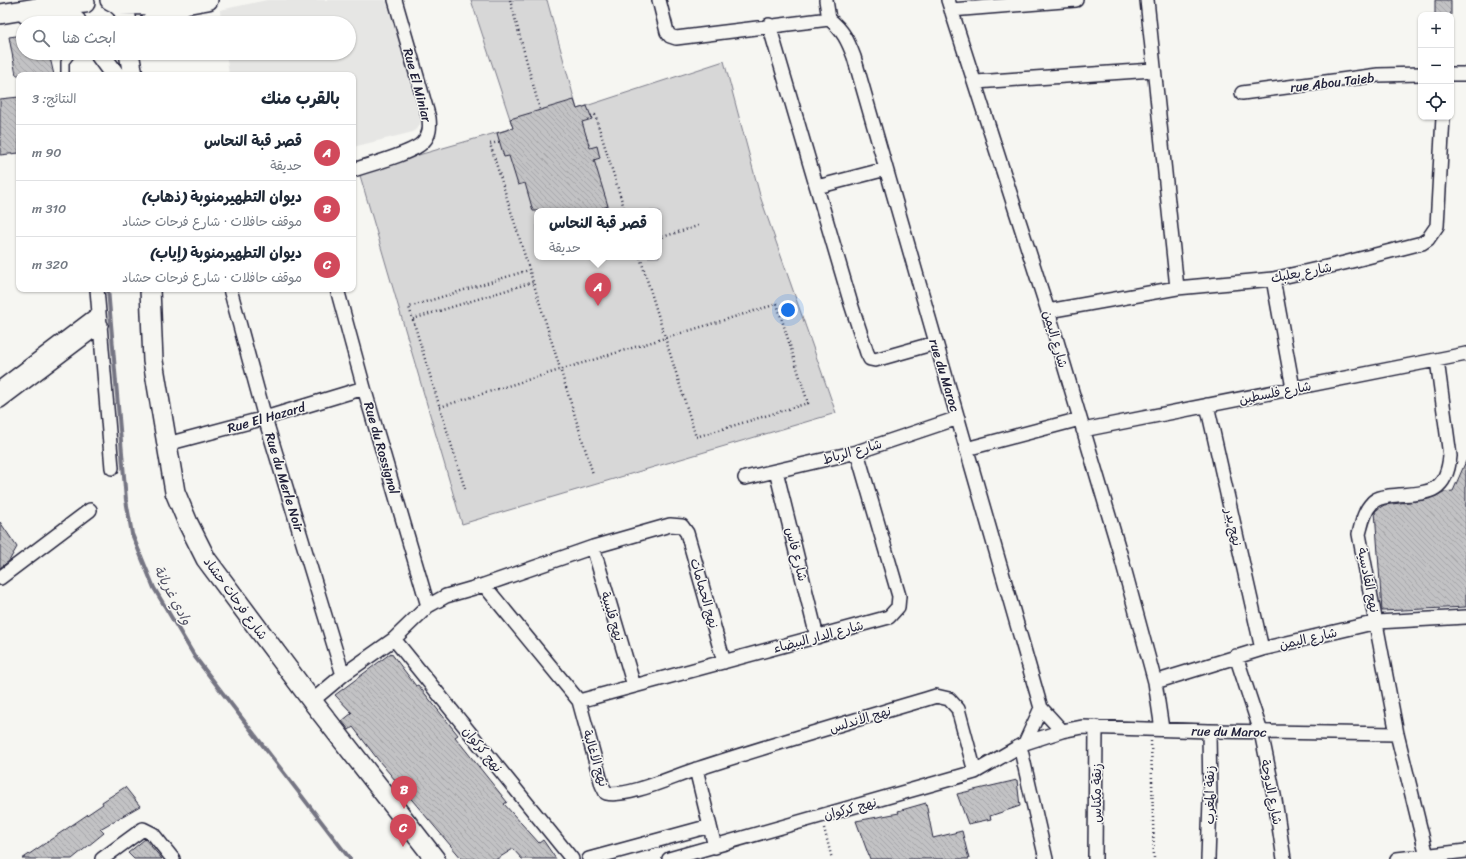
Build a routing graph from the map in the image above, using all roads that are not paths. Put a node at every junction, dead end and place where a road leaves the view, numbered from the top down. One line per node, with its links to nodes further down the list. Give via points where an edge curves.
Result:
1 (208, 0): 9 (street)
2 (395, 0): 31 (street, Rue El Miniar, via 429,118 429,132 417,148)
3 (659, 0): 17 (street, via 667,32 676,38)
4 (826, 0): 16 (street)
5 (1076, 0): 10 (street)
6 (1147, 0): 21 (street)
7 (87, 1): 11 (street); 13 (street)
8 (115, 2): 9 (street); 14 (street)
9 (185, 4): 15 (street)
10 (949, 5): 28 (street, شارع اليمن)
11 (5, 13): 12 (street)
12 (29, 16)
13 (79, 16)
14 (125, 16)
15 (162, 16)
16 (829, 19): 17 (street); 32 (street, rue du Maroc, via 841,30 850,46)
17 (769, 25): 33 (street)
18 (67, 60): 22 (lane)
19 (104, 60): 23 (street)
20 (130, 60): 24 (street)
21 (1153, 70): 28 (street); 35 (street)
22 (65, 72)
23 (113, 72)
24 (132, 72)
25 (1418, 74): 29 (street, rue Abou Taieb, via 1378,75)
26 (1454, 74): 27 (street)
27 (1466, 74)
28 (976, 82): 40 (street, شارع اليمن, via 1016,216)
29 (1242, 93)
30 (1443, 120): 34 (street, شارع بعلبك, via 1438,219 1437,226 1428,239 1344,263)
31 (356, 169)
32 (886, 169): 33 (street); 42 (street, rue du Maroc)
33 (817, 187): 42 (street, via 870,359 901,354)
34 (1273, 279): 35 (street, شارع بعلبك); 47 (street)
35 (1177, 288): 40 (street, شارع بعلبك)
36 (97, 292): 41 (street)
37 (150, 292): 53 (street, شارع فرحات حشاد, via 154,361)
38 (231, 292): 50 (street, Rue du Merle Noir)
39 (338, 292): 46 (street, Rue du Rossignol)
40 (1048, 311): 52 (street, شارع اليمن)
41 (100, 319): 45 (street); 48 (street); 56 (street)
42 (935, 343): 51 (street, rue du Maroc)
43 (1466, 354): 44 (street, شارع فلسطين)
44 (1437, 360): 47 (street, شارع فلسطين); 65 (street, نهج القادسية, via 1450,456 1449,470 1443,483 1434,490 1382,497 1373,501 1365,511 1360,534)
45 (0, 388)
46 (364, 388): 50 (street, Rue El Hazard); 63 (street, Rue du Rossignol)
47 (1293, 388): 49 (street, شارع فلسطين)
48 (0, 401)
49 (1206, 405): 52 (street, شارع فلسطين); 68 (street, نهج بدر)
50 (265, 418): 53 (street, Rue El Hazard); 71 (street, Rue du Merle Noir)
51 (958, 418): 54 (street, rue du Maroc); 55 (street, شارع الرباط)
52 (1081, 424): 54 (street, شارع فلسطين); 72 (street, شارع اليمن)
53 (167, 444): 74 (street, شارع فرحات حشاد, via 175,492 206,559)
54 (966, 450): 76 (street, rue du Maroc)
55 (857, 452): 57 (street, شارع الرباط); 66 (street, شارع الدار البيضاء, via 899,596 898,606 889,617)
56 (112, 468)
57 (776, 471): 58 (street, شارع الرباط); 66 (street, شارع فاس)
58 (745, 478)
59 (90, 510): 61 (street)
60 (593, 547): 62 (street); 70 (street, نهج الحمامات, via 670,524 682,526 687,533); 73 (street, نهج قليبية)
61 (0, 578)
62 (484, 585): 63 (street, via 446,596); 75 (street, نهج الاغالبة)
63 (428, 606): 67 (street)
64 (1466, 617): 65 (street, شارع اليمن)
65 (1377, 622): 68 (street, شارع اليمن); 82 (street, نهج القادسية)
66 (817, 637): 70 (street, شارع الدار البيضاء)
67 (394, 639): 71 (street); 93 (street, نهج كركوان)
68 (1262, 649): 69 (street, شارع اليمن)
69 (1236, 656): 72 (street, شارع اليمن); 81 (street, شارع الدوحة)
70 (724, 662): 73 (street, شارع الدار البيضاء)
71 (343, 674): 74 (street)
72 (1155, 682): 78 (street, شارع اليمن)
73 (634, 686): 75 (street, شارع الدار البيضاء)
74 (312, 701): 92 (street, شارع فرحات حشاد)
75 (579, 701): 84 (street, نهج الاغالبة, via 606,793 614,794 642,788)
76 (1042, 708): 79 (street, rue du Maroc); 83 (street)
77 (1096, 727): 78 (street, rue du Maroc); 79 (street, rue du Maroc); 97 (street, زنقة مكناس)
78 (1156, 729): 80 (street, rue du Maroc)
79 (1062, 731): 83 (street, rue du Maroc)
80 (1209, 731): 81 (street, rue du Maroc); 98 (street, زنقة المغرب)
81 (1261, 732): 82 (street, rue du Maroc); 99 (street, شارع الدوحة)
82 (1397, 734): 89 (street, نهج القادسية)
83 (1022, 744): 85 (street, نهج كركوان); 96 (street)
84 (696, 769): 85 (street, نهج الأندلس, via 936,696 949,699 958,709); 86 (street)
85 (976, 772): 87 (street, نهج كركوان)
86 (710, 826): 87 (street); 94 (street)
87 (715, 847): 95 (street, نهج كركوان)
88 (1466, 851): 89 (street)
89 (1427, 856): 100 (street)
90 (102, 859): 91 (street, via 143,829 153,834)
91 (173, 859)
92 (435, 859)
93 (572, 859)
94 (589, 859)
95 (669, 859)
96 (1044, 859)
97 (1095, 859)
98 (1208, 859)
99 (1284, 859)
100 (1397, 859)

